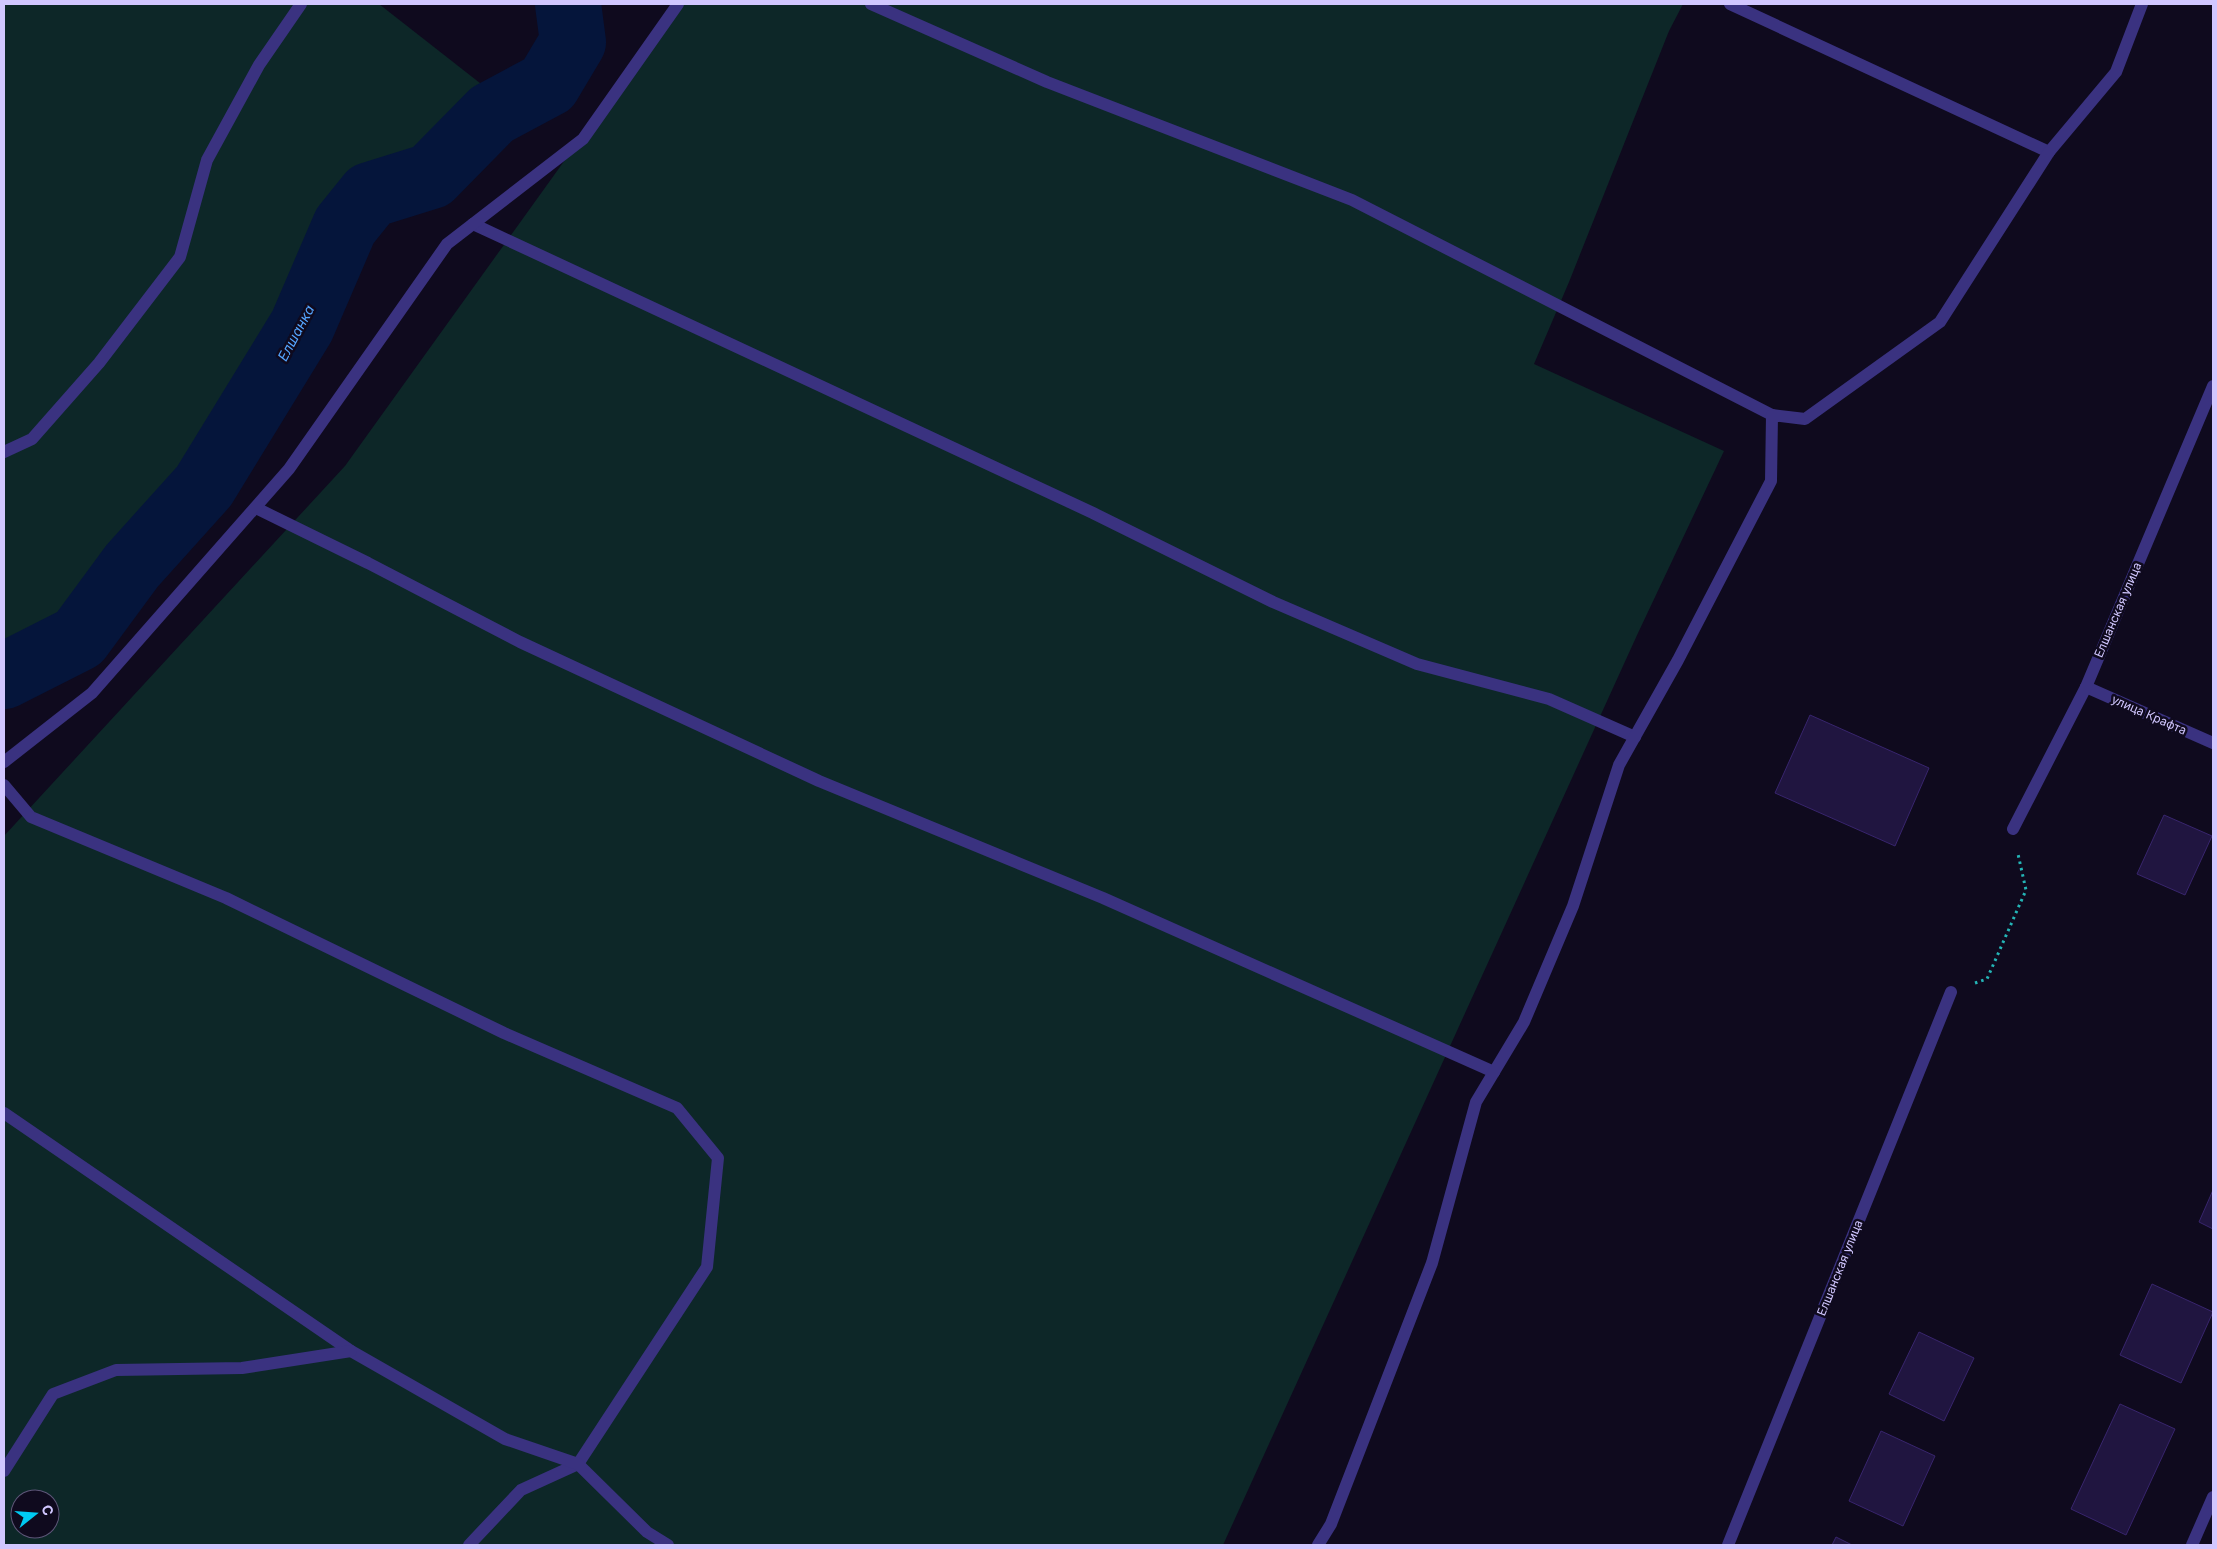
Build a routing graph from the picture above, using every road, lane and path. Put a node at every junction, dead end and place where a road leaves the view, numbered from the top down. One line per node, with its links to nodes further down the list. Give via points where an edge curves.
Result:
1 (301, 4): 10 (street, via 259,65 207,160 180,257 99,363 32,439)
2 (678, 4): 7 (street, via 583,139)
3 (871, 4): 9 (street, via 1047,82 1352,200)
4 (1730, 4): 6 (street)
5 (2142, 4): 6 (street, via 2116,72)
6 (2049, 152): 9 (street, via 1940,322 1805,419)
7 (473, 224): 11 (street, via 447,244 289,469); 13 (street, via 1093,513 1273,602 1417,664 1549,699)
8 (2213, 386): 12 (street, Елшанская улица)
9 (1772, 416): 13 (street, via 1771,482)
10 (4, 452)
11 (256, 508): 15 (street, via 92,693); 19 (street, via 520,642 819,781 1102,898)
12 (2086, 687): 14 (street, улица Крафта); 17 (street, Елшанская улица)
13 (1634, 737): 19 (street, via 1619,765 1573,906 1524,1022)
14 (2213, 743)
15 (4, 762)
16 (4, 786): 22 (street, via 31,817 226,898 504,1033 678,1108 718,1158 707,1267)
17 (2013, 829): 18 (path, via 2026,890 1986,979)
18 (1951, 992): 28 (street, Елшанская улица)
19 (1494, 1072): 27 (street, via 1476,1102 1432,1263 1330,1524)
20 (4, 1113): 21 (street)
21 (350, 1351): 22 (street, via 505,1439); 23 (street, via 242,1368 116,1370 53,1394)
22 (578, 1464): 25 (street, via 521,1490); 26 (street, via 647,1532)
23 (4, 1471)
24 (2213, 1498): 29 (street)
25 (469, 1545)
26 (668, 1545)
27 (1318, 1545)
28 (1728, 1545)
29 (2192, 1545)

